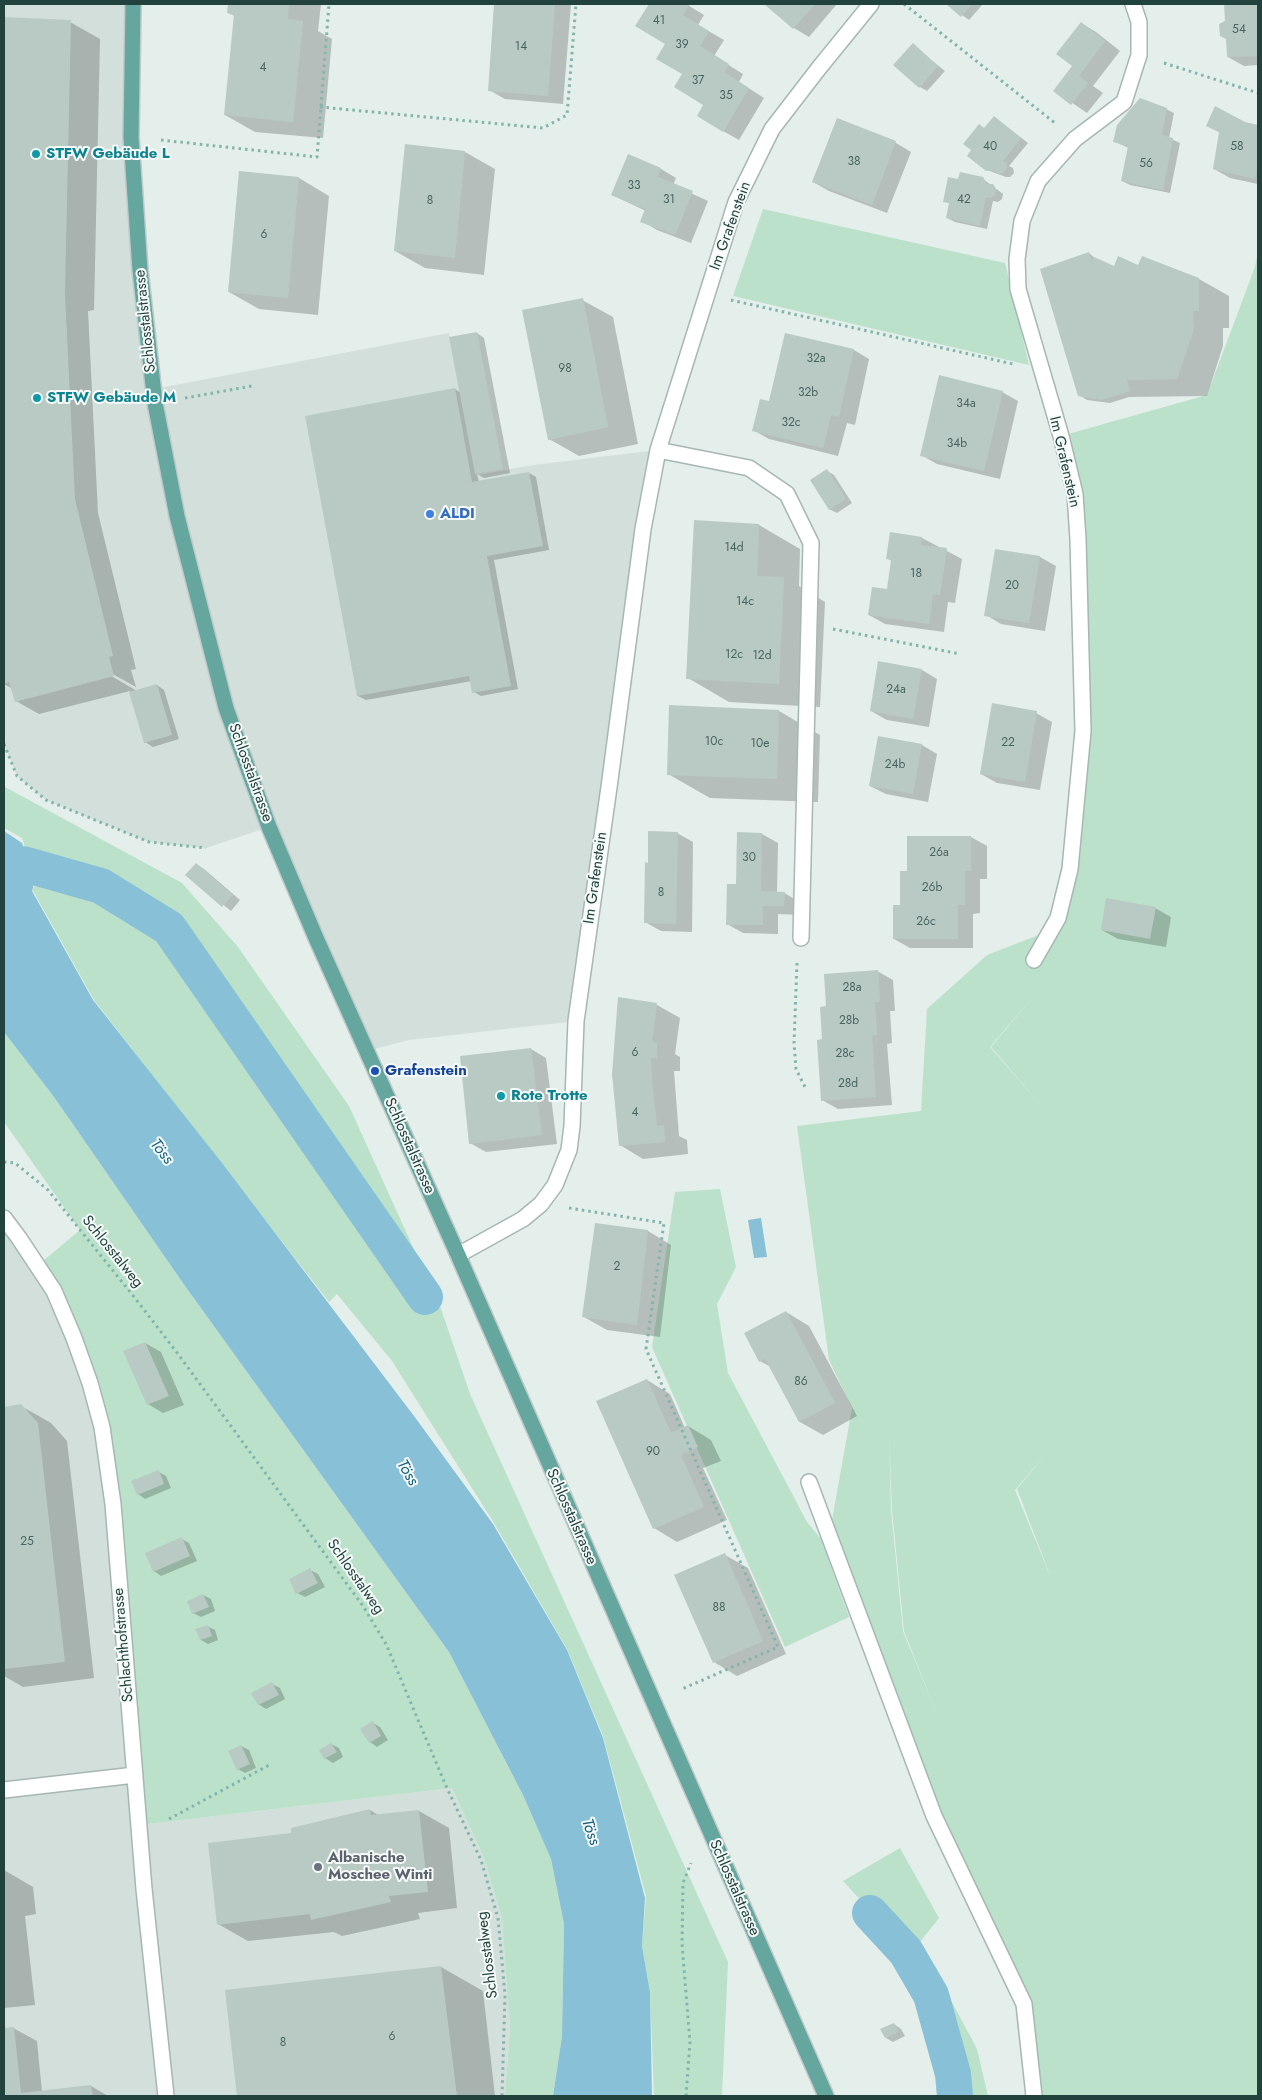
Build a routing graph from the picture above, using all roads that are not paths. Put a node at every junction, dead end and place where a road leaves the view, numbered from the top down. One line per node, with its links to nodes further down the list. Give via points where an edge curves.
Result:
1 (133, 4): 8 (main road, Schlosstalstrasse, via 131,137 140,270 156,403 177,516 197,599 226,708 269,827)
2 (871, 4): 4 (street, Im Grafenstein, via 772,129 736,202)
3 (1133, 4): 6 (street, Im Grafenstein, via 1139,22 1139,55 1124,102 1075,139 1038,181 1022,221 1017,259 1018,290 1075,494 1083,731 1070,869 1058,918)
4 (658, 450): 5 (street, via 749,468 787,494 811,543); 8 (street, Im Grafenstein, via 643,529 576,1021 569,1150 554,1185 541,1204 523,1219)
5 (801, 938)
6 (1034, 960)
7 (4, 1218): 10 (street, Schlachthofstrasse, via 54,1291 90,1383 102,1427 113,1504)
8 (458, 1255): 13 (main road, Schlosstalstrasse)
9 (809, 1482): 14 (street, via 934,1816 1024,2004)
10 (135, 1775): 11 (street); 12 (street, Schlachthofstrasse)
11 (4, 1790)
12 (166, 2096)
13 (826, 2096)
14 (1034, 2096)

